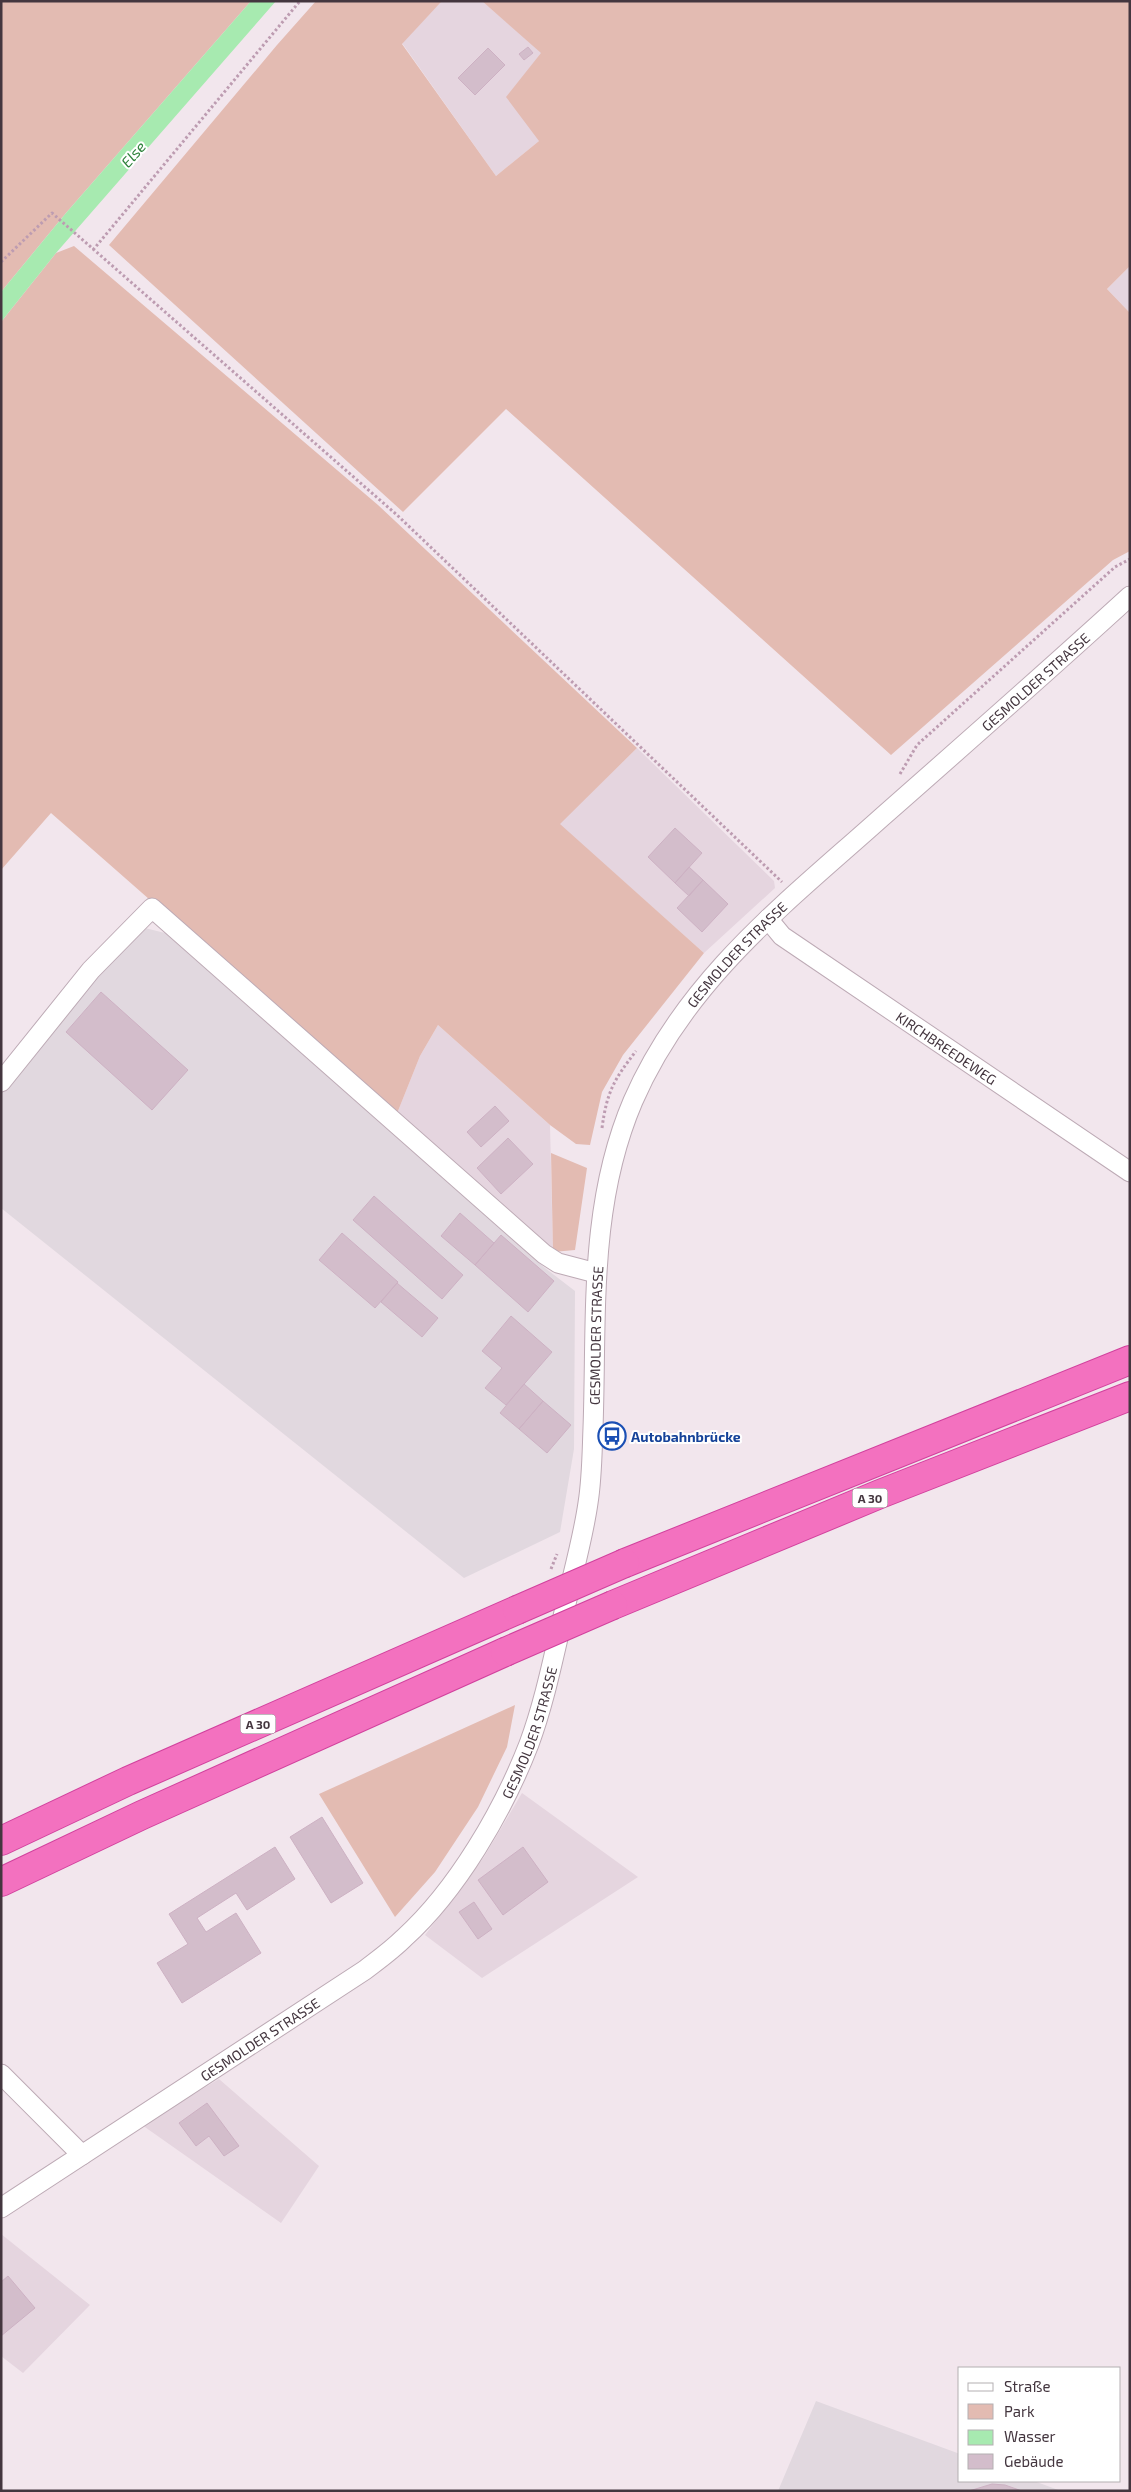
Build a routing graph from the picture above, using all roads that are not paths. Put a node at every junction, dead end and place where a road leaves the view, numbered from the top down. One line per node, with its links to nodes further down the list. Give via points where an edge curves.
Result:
1 (1130, 596): 2 (street, GESMOLDER STRASSE)
2 (768, 919): 4 (street, KIRCHBREEDEWEG, via 782,936); 5 (street, GESMOLDER STRASSE, via 721,965 686,1010 648,1070 631,1105 612,1164 601,1218)
3 (1, 1082): 5 (street, via 91,970 152,908 544,1254 558,1263)
4 (1130, 1172)
5 (596, 1273): 11 (street, GESMOLDER STRASSE, via 593,1427 585,1521 546,1690 529,1743 493,1818 440,1899 406,1937 365,1970)
6 (1130, 1360): 8 (highway, A 30, bridge, via 625,1563)
7 (1130, 1396): 9 (highway, A 30, bridge, via 880,1494 613,1605 142,1814)
8 (1, 1840)
9 (1, 1882)
10 (1, 2074): 11 (street)
11 (82, 2155): 12 (street, GESMOLDER STRASSE)
12 (1, 2208)

